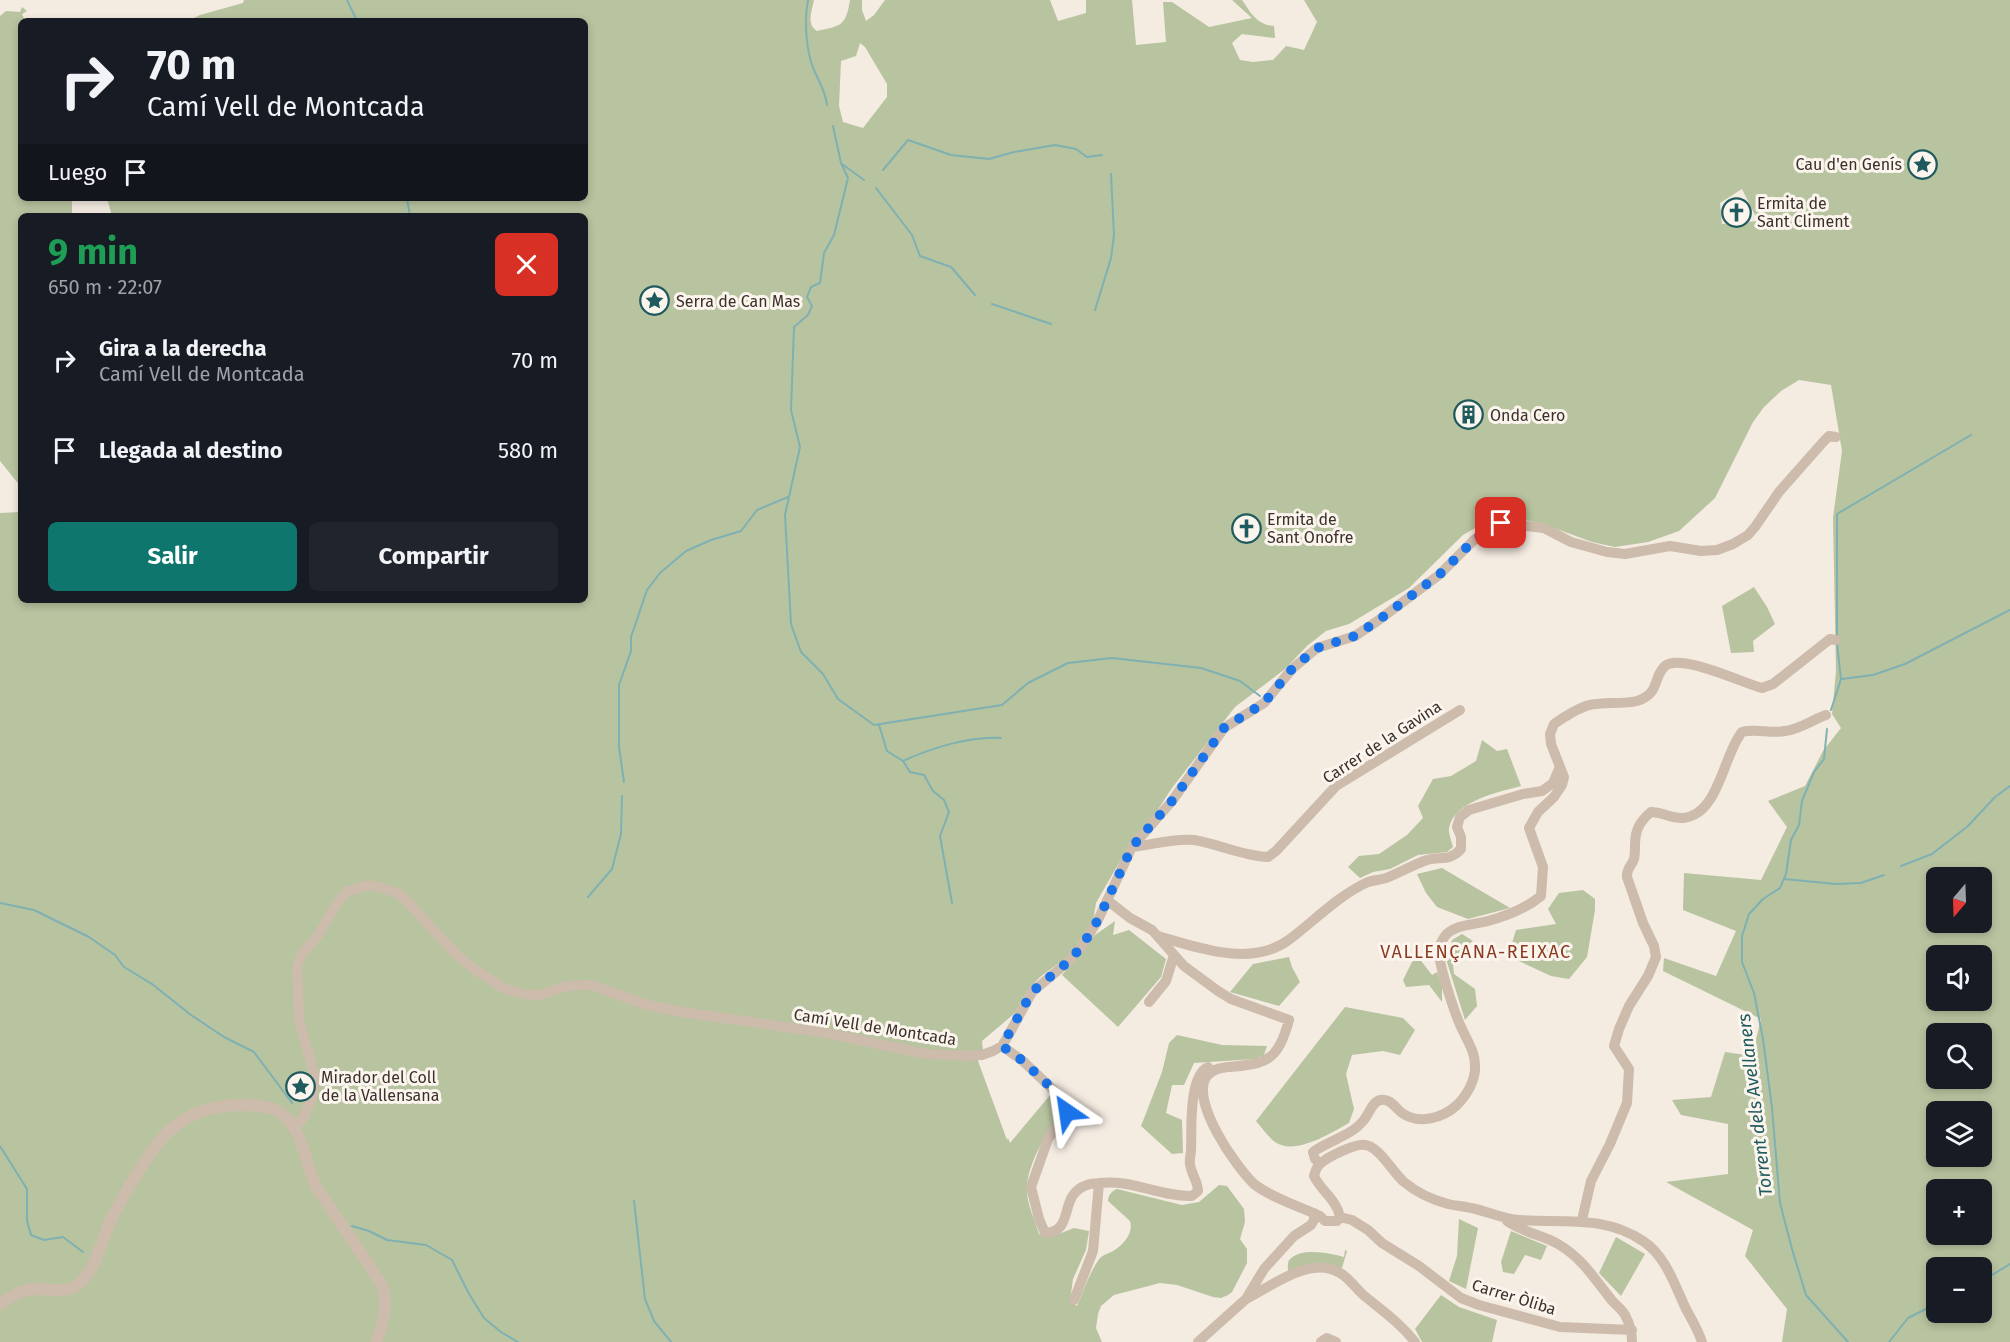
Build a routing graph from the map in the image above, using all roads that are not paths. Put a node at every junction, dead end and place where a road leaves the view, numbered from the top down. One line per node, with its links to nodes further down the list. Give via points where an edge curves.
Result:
1 (1836, 437): 6 (street, via 1828,436 1748,534 1717,550 1670,546 1626,554 1570,542 1544,528 1501,523 1488,529 1401,604 1355,636 1317,648 1292,669 1264,703 1224,728 1172,801)
2 (1836, 639): 5 (street, via 1830,639 1773,684 1762,688 1701,667 1671,663 1664,667 1654,689 1646,696 1626,703 1587,706 1554,724 1551,744)
3 (1460, 710): 6 (street, Carrer de la Gavina, via 1336,786 1268,857 1192,840)
4 (1826, 715): 19 (street, via 1788,731 1742,732 1717,788 1703,809 1682,819 1651,812 1638,826 1634,860 1626,877 1656,957 1614,1046 1629,1070 1627,1103 1591,1182)
5 (1559, 769): 8 (street, via 1553,783 1542,791 1469,810 1460,817 1457,828 1461,849 1455,856 1427,860 1369,881 1278,947 1228,953); 14 (street, via 1564,777 1562,785 1529,828 1543,867 1541,896 1512,913 1452,930 1439,948 1451,1000 1473,1050 1476,1066 1467,1094 1444,1116 1431,1119 1404,1115 1391,1102 1381,1100 1357,1127 1313,1152)
6 (1132, 847): 7 (street)
7 (1107, 900): 8 (street); 11 (street, via 1082,946 1032,992)
8 (1158, 936): 9 (street)
9 (1174, 955): 10 (street, via 1166,981); 12 (street, via 1231,999 1289,1020 1279,1048 1270,1058 1257,1065 1217,1068)
10 (1149, 1002)
11 (1002, 1046): 13 (street, Camí Vell de Montcada, via 982,1055 926,1054 826,1033 647,1005 591,985 566,986 541,995 524,994 505,989 474,969 400,894 365,885 348,891 339,900 297,967 299,1020 315,1076 313,1096); 15 (street, via 1066,1104 1067,1112 1043,1149 1031,1187 1045,1233 1060,1228 1070,1198 1077,1190)
12 (1212, 1072): 15 (street, via 1208,1067 1202,1070 1194,1090 1190,1165 1198,1191 1192,1196 1169,1195 1125,1182); 16 (street, via 1203,1089 1205,1106 1220,1138 1242,1170 1267,1192)
13 (295, 1127): 22 (street, via 282,1114 246,1105 210,1110 179,1122 166,1133 134,1179 82,1282 67,1289 29,1290); 24 (street, via 316,1185 386,1296)
14 (1320, 1164): 17 (street, via 1365,1144 1373,1147 1395,1174 1417,1192); 18 (street, via 1314,1176 1317,1184 1337,1206)
15 (1099, 1183): 21 (street, via 1093,1251)
16 (1314, 1213): 18 (street, Carrer Òliba, via 1325,1221 1337,1221); 20 (street, via 1311,1225 1294,1236 1264,1269)
17 (1499, 1216): 19 (street, via 1517,1220); 23 (street, via 1557,1243 1582,1261 1624,1312)
18 (1340, 1217): 23 (street, Carrer Òliba, via 1368,1230 1461,1298 1560,1327)
19 (1582, 1220): 30 (street, via 1625,1232 1655,1253 1675,1283)
20 (1246, 1299): 25 (street); 28 (street, via 1311,1268 1334,1269)
21 (1074, 1300)
22 (0, 1304)
23 (1632, 1330): 29 (street)
24 (376, 1342)
25 (1198, 1342)
26 (1321, 1342): 27 (street, via 1327,1338)
27 (1336, 1342)
28 (1415, 1342)
29 (1632, 1342)
30 (1702, 1342)

